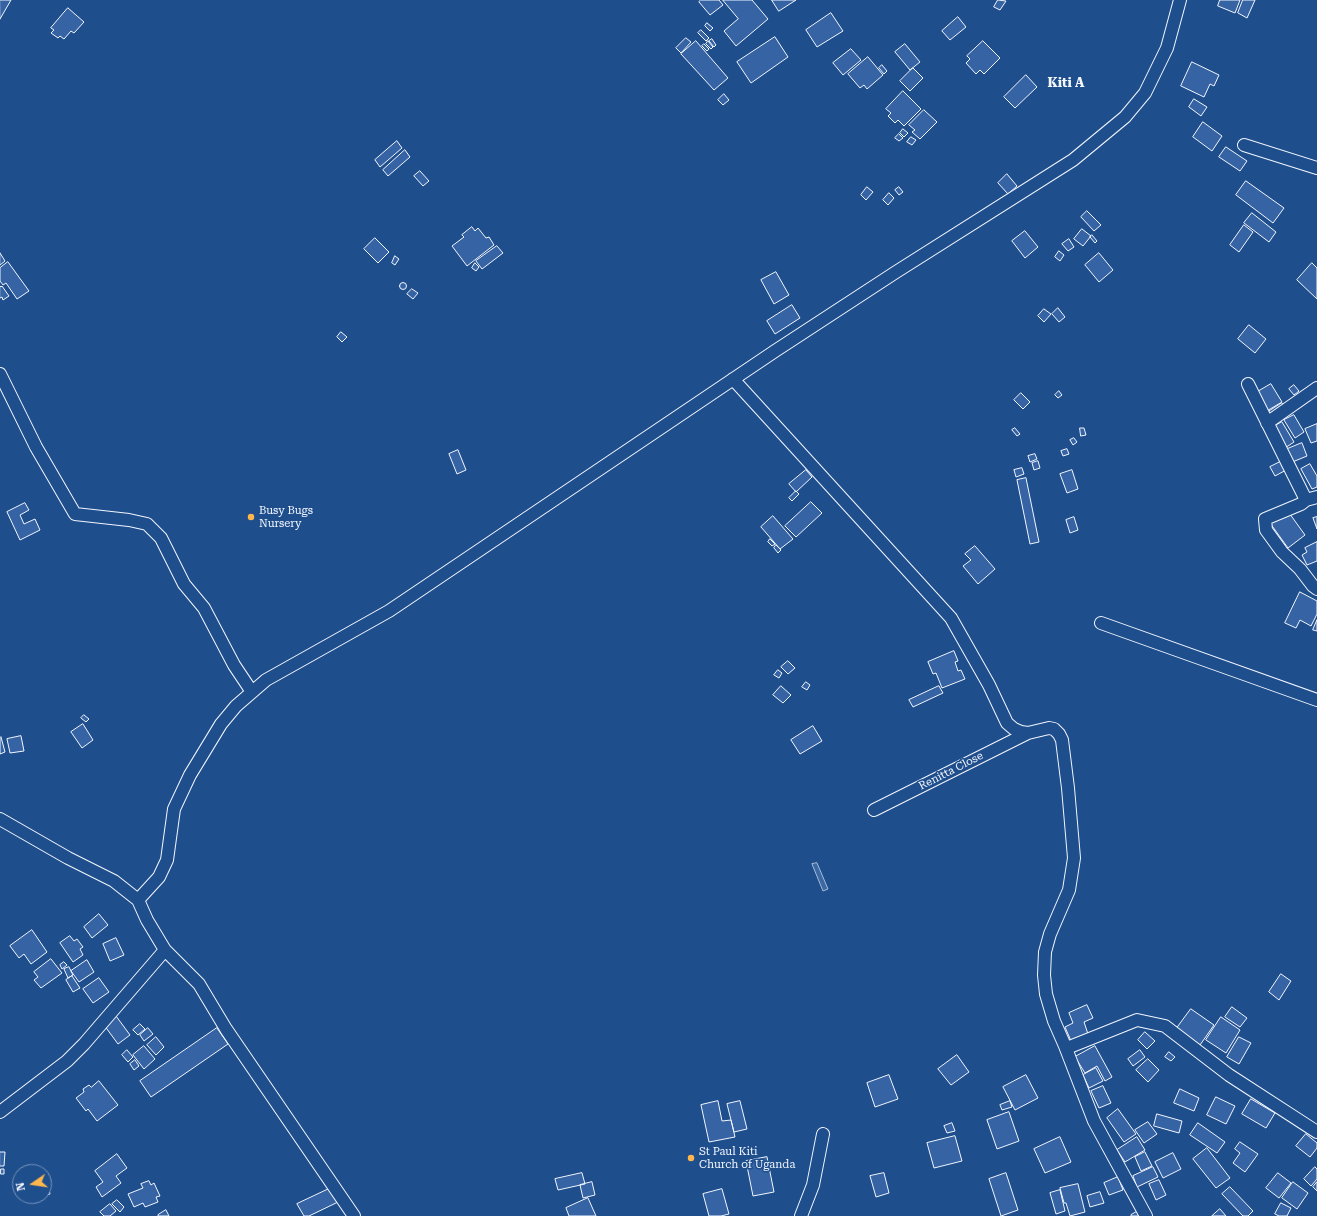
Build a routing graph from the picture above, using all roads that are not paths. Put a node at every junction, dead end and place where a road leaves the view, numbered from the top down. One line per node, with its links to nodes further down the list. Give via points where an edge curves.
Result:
1 (1180, 0): 5 (street, via 1167,48 1145,93 1125,117 1073,160)
2 (1244, 146): 3 (street)
3 (1317, 168)
4 (0, 374): 12 (street, via 36,447 75,514 147,524 161,538 184,584 204,608 234,666)
5 (733, 379): 12 (street, via 389,611 266,680); 14 (street, via 951,618 990,685 1007,723 1014,729)
6 (1248, 384): 8 (street)
7 (1317, 388): 8 (street)
8 (1268, 423): 9 (street)
9 (1312, 498): 10 (street, via 1265,519 1266,530 1282,552)
10 (1317, 589)
11 (1101, 622): 13 (street)
12 (252, 692): 17 (street, via 221,724 190,775 174,809 167,860 159,877)
13 (1317, 700)
14 (1028, 732): 15 (street, Renitta Close); 19 (street, via 1049,728 1058,734 1062,740 1068,788 1074,858 1068,890 1045,952 1044,975 1050,1008)
15 (874, 810)
16 (0, 819): 17 (street, via 114,881)
17 (138, 900): 18 (street)
18 (165, 950): 20 (street, via 68,1061); 23 (street, via 199,984 226,1029)
19 (1065, 1046): 21 (street, via 1068,1048 1137,1020 1165,1026 1229,1075); 25 (street, via 1094,1121)
20 (0, 1112)
21 (1317, 1132)
22 (822, 1134): 24 (street, via 813,1185)
23 (354, 1216)
24 (801, 1216)
25 (1146, 1216)

